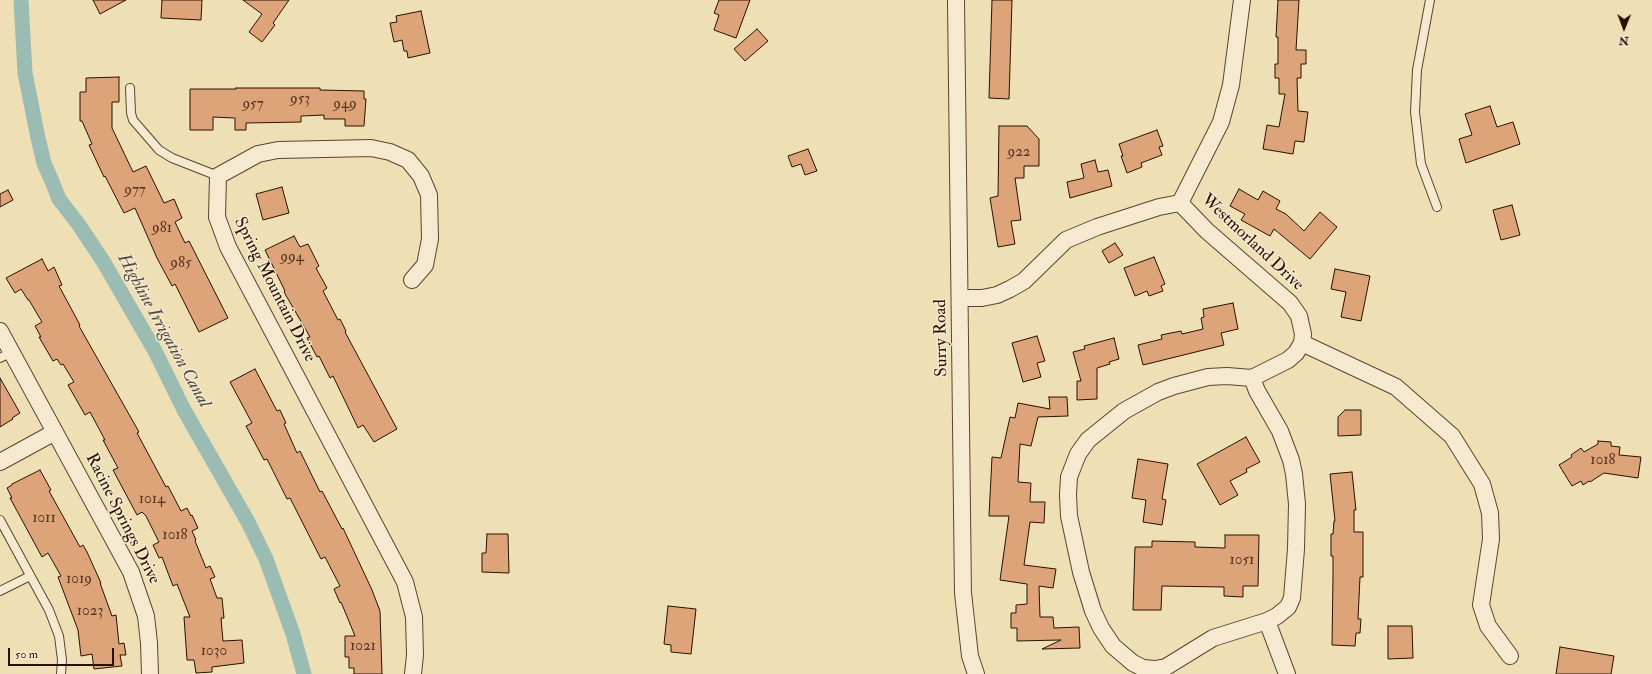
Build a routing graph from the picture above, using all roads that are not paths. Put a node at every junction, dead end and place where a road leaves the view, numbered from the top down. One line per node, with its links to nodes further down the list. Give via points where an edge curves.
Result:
1 (956, 0): 9 (street, Surry Road)
2 (1242, 0): 6 (street, Westmorland Drive, via 1231,85 1223,117 1214,140)
3 (1430, 0): 7 (lane, via 1418,70 1415,112 1421,164)
4 (130, 88): 5 (lane, via 131,113 134,120 159,150 172,158)
5 (218, 176): 8 (street, via 258,154 278,150 370,148 390,152 408,160 421,176 429,195 430,239 424,265); 23 (street, Spring Mountain Drive, via 217,217 228,246 405,582 414,617)
6 (1180, 202): 9 (street, via 1097,227 1066,240 1024,281 1010,289 982,298); 11 (street, Westmorland Drive, via 1207,231 1296,310 1302,326)
7 (1437, 207)
8 (412, 280)
9 (961, 298): 24 (street, Surry Road, via 963,594 970,656)
10 (0, 331): 12 (street, Racine Springs Drive)
11 (1302, 343): 13 (street, via 1288,360); 20 (street, via 1396,387 1452,436 1482,484 1490,513 1491,539 1481,605 1488,626)
12 (6, 355): 14 (street, Racine Springs Drive)
13 (1252, 378): 19 (street, via 1260,398 1280,432 1291,460 1297,504 1292,598 1284,612); 19 (street, via 1227,376 1190,381 1158,392 1124,411 1088,440 1078,454 1069,477 1068,505 1081,572 1093,611 1113,646 1133,663 1155,670 1166,667 1213,638)
14 (55, 432): 15 (street); 22 (street, Racine Springs Drive, via 139,591 150,643)
15 (0, 462)
16 (0, 520): 17 (lane)
17 (30, 576): 18 (lane); 21 (lane, via 49,610 59,636)
18 (0, 591)
19 (1267, 621): 25 (street)
20 (1510, 656)
21 (61, 674)
22 (150, 674)
23 (413, 674)
24 (976, 674)
25 (1287, 674)

